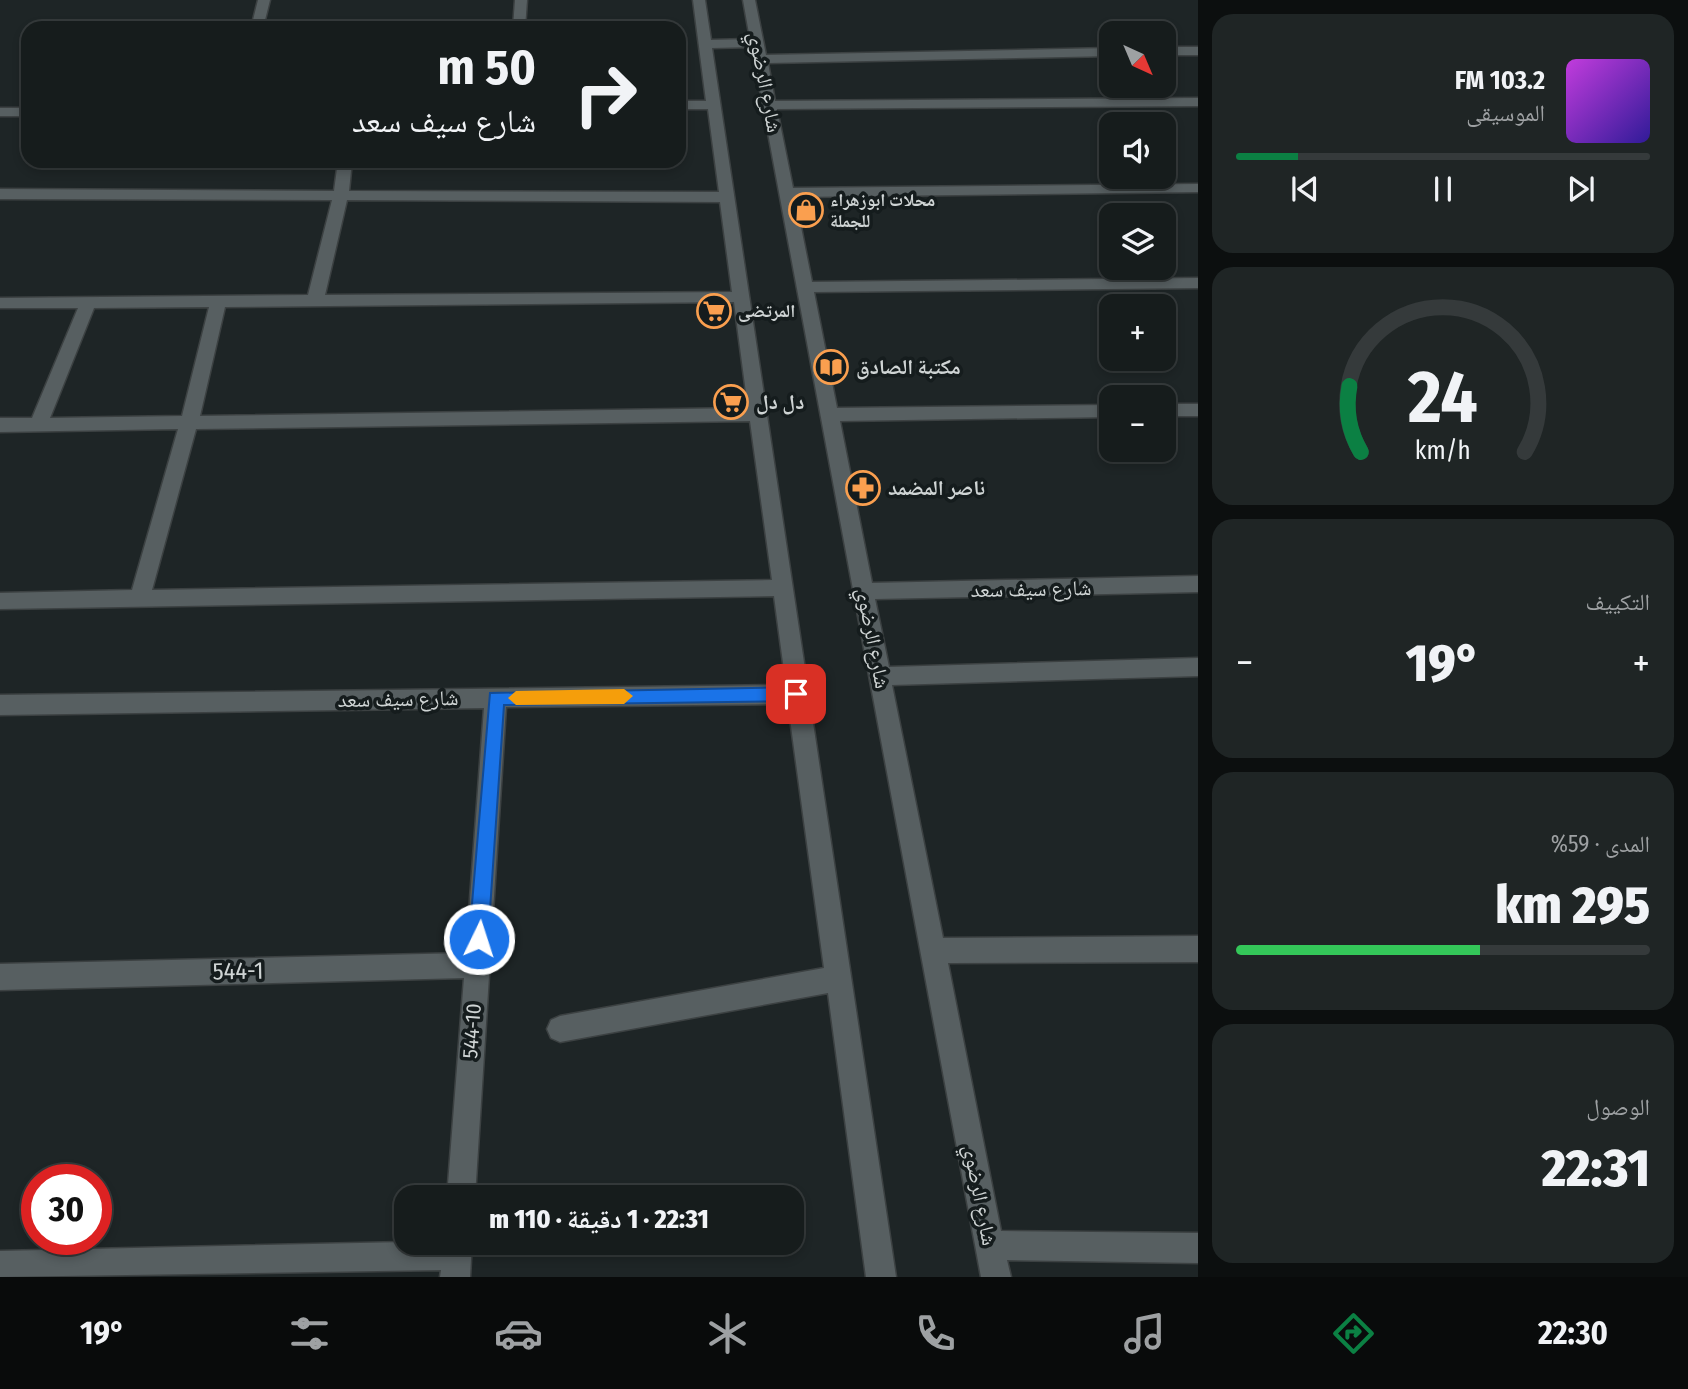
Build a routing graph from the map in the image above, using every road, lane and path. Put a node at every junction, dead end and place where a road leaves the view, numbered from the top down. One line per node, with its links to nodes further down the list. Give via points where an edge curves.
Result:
1 (264, 0): 5 (street)
2 (520, 0): 6 (street)
3 (698, 0): 7 (street)
4 (749, 0): 8 (street, شارع الرضوي)
5 (259, 21)
6 (519, 21)
7 (705, 44): 8 (street); 13 (street)
8 (760, 51): 11 (street); 15 (street, شارع الرضوي)
9 (1176, 51): 10 (street)
10 (1198, 51)
11 (1099, 52)
12 (1198, 102): 15 (street)
13 (713, 104): 14 (street); 23 (street)
14 (686, 105)
15 (770, 105): 20 (street, شارع الرضوي)
16 (0, 112): 17 (street)
17 (21, 112)
18 (344, 168): 22 (street)
19 (1198, 188): 20 (street)
20 (786, 193): 25 (street, شارع الرضوي)
21 (0, 194): 22 (street)
22 (341, 195): 23 (street); 27 (street)
23 (726, 197): 26 (street)
24 (1198, 283): 25 (street)
25 (805, 286): 35 (street, شارع الرضوي)
26 (740, 297): 27 (street); 34 (street)
27 (315, 301): 28 (street)
28 (218, 302): 30 (street); 36 (street)
29 (0, 303): 30 (street)
30 (88, 303): 38 (street)
31 (1176, 410): 32 (street)
32 (1198, 410)
33 (1099, 411): 35 (street)
34 (757, 414): 36 (street); 40 (street)
35 (829, 415): 41 (street, شارع الرضوي)
36 (189, 422): 38 (street); 42 (street)
37 (0, 425): 38 (street)
38 (38, 425)
39 (1198, 584): 41 (street, شارع سيف سعد)
40 (781, 588): 42 (street); 46 (street)
41 (863, 591): 45 (street, شارع الرضوي)
42 (139, 600): 43 (street)
43 (0, 601)
44 (1198, 667): 45 (street)
45 (880, 676): 50 (street, شارع الرضوي)
46 (796, 694): 47 (street, شارع سيف سعد); 53 (street)
47 (496, 698): 48 (street, شارع سيف سعد); 51 (street, 544-10)
48 (0, 705)
49 (1198, 948): 50 (street)
50 (933, 951): 56 (street, شارع الرضوي)
51 (477, 965): 52 (street, 544-1); 55 (street, 544-10)
52 (0, 976)
53 (837, 978): 54 (street); 60 (street)
54 (560, 1030)
55 (462, 1185)
56 (990, 1245): 57 (street); 61 (street, شارع الرضوي)
57 (1198, 1248)
58 (456, 1258): 59 (street)
59 (0, 1266)
60 (881, 1277)
61 (996, 1277)

